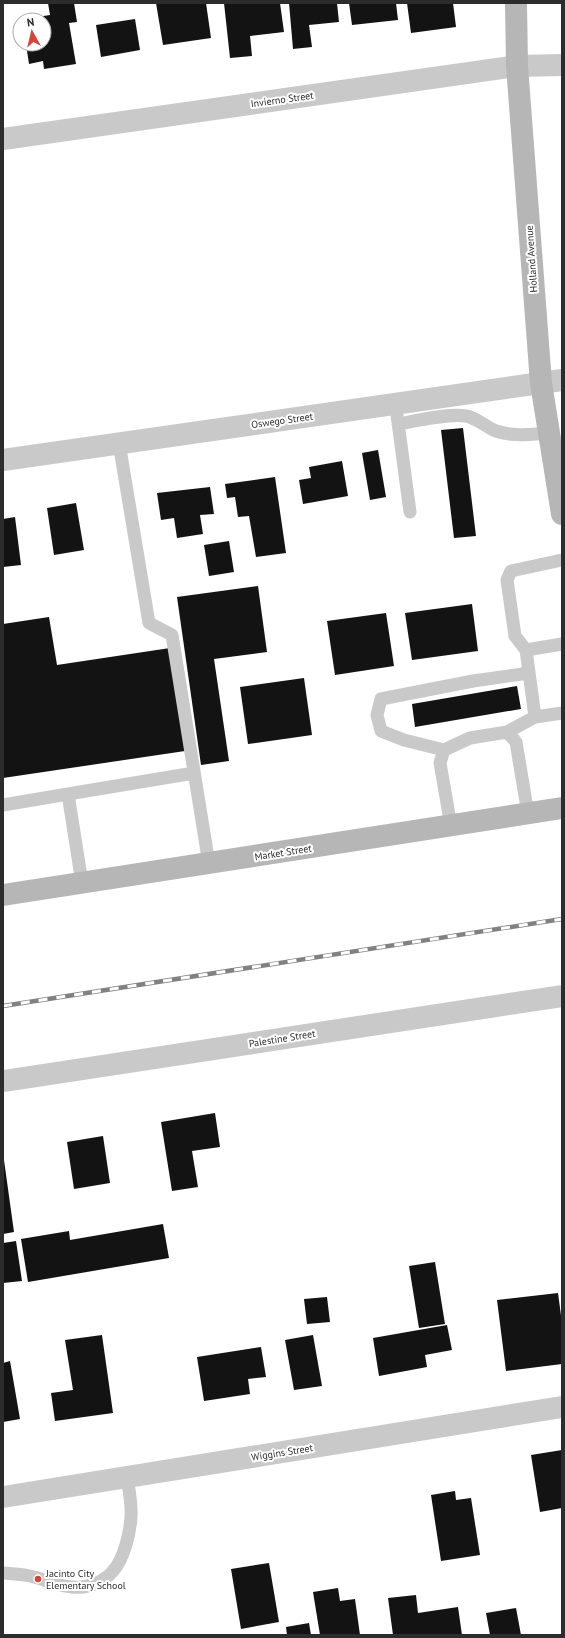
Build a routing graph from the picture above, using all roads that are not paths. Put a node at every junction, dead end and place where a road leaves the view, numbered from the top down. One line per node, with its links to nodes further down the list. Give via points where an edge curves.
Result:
1 (516, 3): 3 (main road, Holland Avenue)
2 (562, 65): 3 (street, Invierno Street)
3 (517, 66): 4 (street, Invierno Street); 6 (main road, Holland Avenue)
4 (3, 139)
5 (562, 380): 6 (street, Oswego Street)
6 (540, 383): 7 (street, Oswego Street); 8 (main road, Holland Avenue)
7 (396, 414): 8 (lane, via 466,416 496,431 518,435); 9 (street, Oswego Street); 11 (lane)
8 (549, 433): 12 (main road, Holland Avenue)
9 (119, 443): 10 (street, Oswego Street); 21 (lane, via 149,623 172,635)
10 (3, 460)
11 (410, 512)
12 (562, 514)
13 (562, 560): 15 (lane, via 511,571 507,580 515,636)
14 (562, 644): 15 (lane)
15 (526, 650): 16 (lane)
16 (529, 673): 18 (lane); 20 (lane, via 381,699 377,715 382,730 404,740)
17 (562, 713): 18 (lane)
18 (535, 717): 19 (lane)
19 (507, 732): 20 (lane, via 470,738); 25 (lane, via 516,742)
20 (444, 750): 26 (lane, via 440,764)
21 (194, 773): 22 (lane); 27 (lane)
22 (68, 794): 23 (lane); 28 (lane)
23 (3, 805)
24 (562, 808): 25 (main road, Market Street)
25 (528, 814): 26 (main road, Market Street)
26 (451, 826): 27 (main road, Market Street)
27 (209, 864): 28 (main road, Market Street)
28 (82, 883): 29 (main road, Market Street)
29 (3, 895)
30 (562, 996): 31 (street, Palestine Street)
31 (3, 1081)
32 (562, 1407): 33 (street, Wiggins Street)
33 (127, 1477): 34 (street, Wiggins Street); 35 (lane, via 131,1515 129,1537 114,1571 100,1581 73,1588 31,1576)
34 (3, 1497)
35 (3, 1573)

